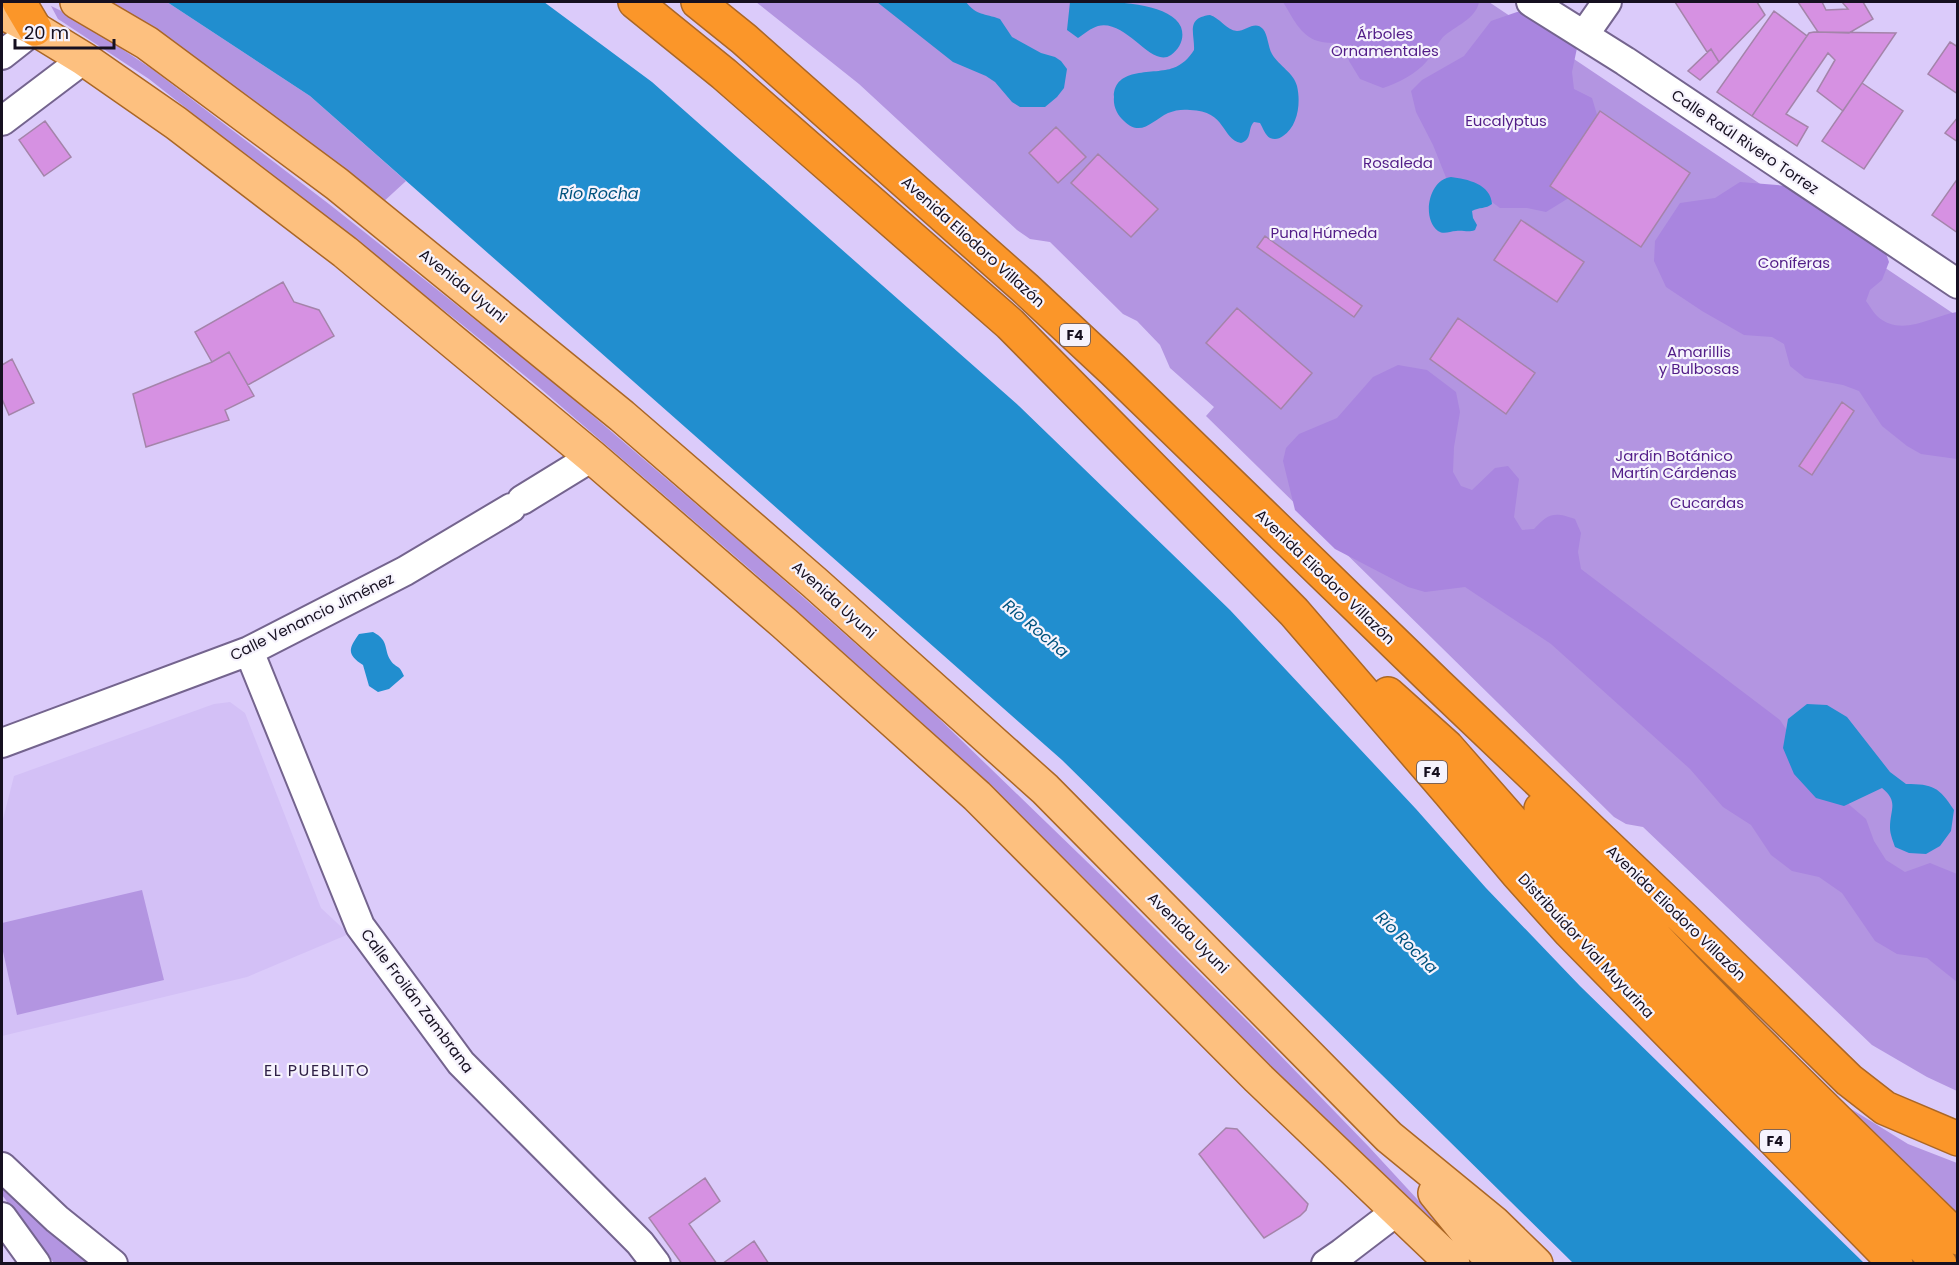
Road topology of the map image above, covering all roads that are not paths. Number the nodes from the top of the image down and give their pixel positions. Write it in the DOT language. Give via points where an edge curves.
graph roads {
  1 [pos="77,2"];
  2 [pos="635,2"];
  3 [pos="698,2"];
  4 [pos="1531,2"];
  5 [pos="1607,2"];
  6 [pos="2,12"];
  7 [pos="27,15"];
  8 [pos="1584,35"];
  9 [pos="2,55"];
  10 [pos="84,58"];
  11 [pos="2,121"];
  12 [pos="1958,284"];
  13 [pos="592,457"];
  14 [pos="1294,612"];
  15 [pos="249,651"];
  16 [pos="1437,686"];
  17 [pos="2,743"];
  18 [pos="1389,1137"];
  19 [pos="1958,1139"];
  20 [pos="2,1167"];
  21 [pos="1397,1211"];
  22 [pos="2,1217"];
  23 [pos="1958,1238"];
  24 [pos="1887,1254"];
  25 [pos="36,1263"];
  26 [pos="113,1263"];
  27 [pos="656,1263"];
  28 [pos="1326,1263"];
  29 [pos="1432,1263"];
  30 [pos="1453,1263"];
  31 [pos="1497,1263"];
  32 [pos="1536,1263"];
  33 [pos="1940,1263"];
  1 -- 18 [label="main road, Avenida Uyuni" via="147,43 338,184 631,424 815,583 1045,789"];
  2 -- 14 [label="highway, F4" via="1010,324"];
  3 -- 16 [label="highway, Avenida Eliodoro Villazón / F4" via="1024,288"];
  4 -- 8 [label="street, Calle Raúl Rivero Torrez"];
  5 -- 8 [label="street"];
  6 -- 7 [label="main road"];
  7 -- 9 [label="street"];
  7 -- 10 [label="main road"];
  8 -- 12 [label="street, Calle Raúl Rivero Torrez"];
  10 -- 11 [label="street"];
  10 -- 13 [label="main road" via="345,252"];
  13 -- 15 [label="street, Calle Venancio Jiménez" via="405,571"];
  13 -- 21 [label="main road" via="977,796 1258,1078"];
  14 -- 24 [label="highway, Distribuidor Vial Muyurina / F4" via="1570,932"];
  14 -- 33 [label="highway" via="1447,747 1596,917"];
  15 -- 17 [label="street, Calle Venancio Jiménez"];
  15 -- 27 [label="street, Calle Froilán Zambrana" via="360,926 462,1063"];
  16 -- 19 [label="highway, Avenida Eliodoro Villazón / F4" via="1849,1080 1885,1108"];
  16 -- 23 [label="highway" via="1653,936"];
  18 -- 31 [label="main road" via="1475,1242"];
  18 -- 32 [label="main road, Avenida Uyuni" via="1494,1223"];
  20 -- 26 [label="street" via="57,1219"];
  21 -- 28 [label="street"];
  21 -- 29 [label="main road"];
  21 -- 30 [label="main road"];
  22 -- 25 [label="street"];
}
